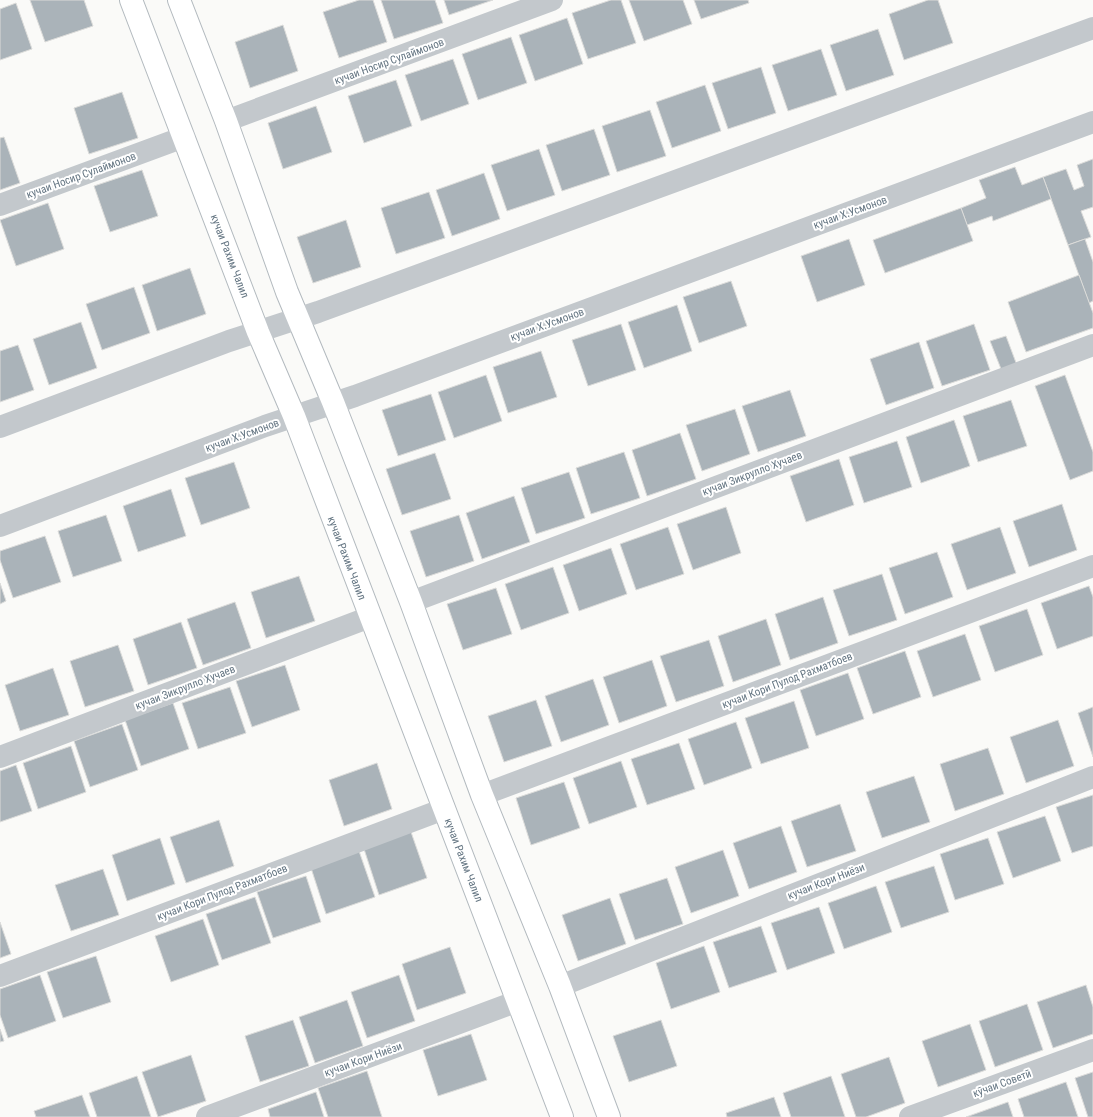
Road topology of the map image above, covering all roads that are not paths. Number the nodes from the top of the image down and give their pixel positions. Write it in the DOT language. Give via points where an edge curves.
graph roads {
  1 [pos="131,0"];
  2 [pos="178,0"];
  3 [pos="552,0"];
  4 [pos="1093,28"];
  5 [pos="226,122"];
  6 [pos="1093,122"];
  7 [pos="184,137"];
  8 [pos="0,205"];
  9 [pos="298,319"];
  10 [pos="258,332"];
  11 [pos="1093,345"];
  12 [pos="333,402"];
  13 [pos="294,416"];
  14 [pos="0,427"];
  15 [pos="0,526"];
  16 [pos="1093,566"];
  17 [pos="410,602"];
  18 [pos="370,617"];
  19 [pos="0,757"];
  20 [pos="1093,777"];
  21 [pos="482,795"];
  22 [pos="444,809"];
  23 [pos="0,976"];
  24 [pos="560,986"];
  25 [pos="518,1001"];
  26 [pos="1093,1050"];
  27 [pos="207,1117"];
  28 [pos="562,1117"];
  29 [pos="609,1117"];
  30 [pos="910,1117"];
  1 -- 7 [label="main road, кучаи Рахим Чалил"];
  2 -- 5 [label="main road"];
  3 -- 5 [label="street, кучаи Носир Сулаймонов"];
  4 -- 9 [label="street"];
  5 -- 9 [label="main road"];
  6 -- 12 [label="street, кучаи Х.Усмонов"];
  7 -- 8 [label="street, кучаи Носир Сулаймонов"];
  7 -- 10 [label="main road, кучаи Рахим Чалил"];
  9 -- 10 [label="street"];
  9 -- 12 [label="main road"];
  10 -- 13 [label="main road, кучаи Рахим Чалил"];
  10 -- 14 [label="street"];
  11 -- 17 [label="street, кучаи Зикрулло Хучаев"];
  12 -- 13 [label="street, кучаи Х.Усмонов"];
  12 -- 17 [label="main road"];
  13 -- 15 [label="street, кучаи Х.Усмонов"];
  13 -- 18 [label="main road, кучаи Рахим Чалил"];
  16 -- 21 [label="street, кучаи Кори Пулод Рахматбоев"];
  17 -- 21 [label="main road"];
  18 -- 19 [label="street, кучаи Зикрулло Хучаев"];
  18 -- 22 [label="main road, кучаи Рахим Чалил"];
  20 -- 24 [label="street, кучаи Кори Ниёзи"];
  21 -- 24 [label="main road"];
  22 -- 23 [label="street, кучаи Кори Пулод Рахматбоев"];
  22 -- 25 [label="main road, кучаи Рахим Чалил"];
  24 -- 29 [label="main road"];
  25 -- 27 [label="street, кучаи Кори Ниёзи"];
  25 -- 28 [label="main road, кучаи Рахим Чалил"];
  26 -- 30 [label="street, кӯчаи Советӣ"];
}
